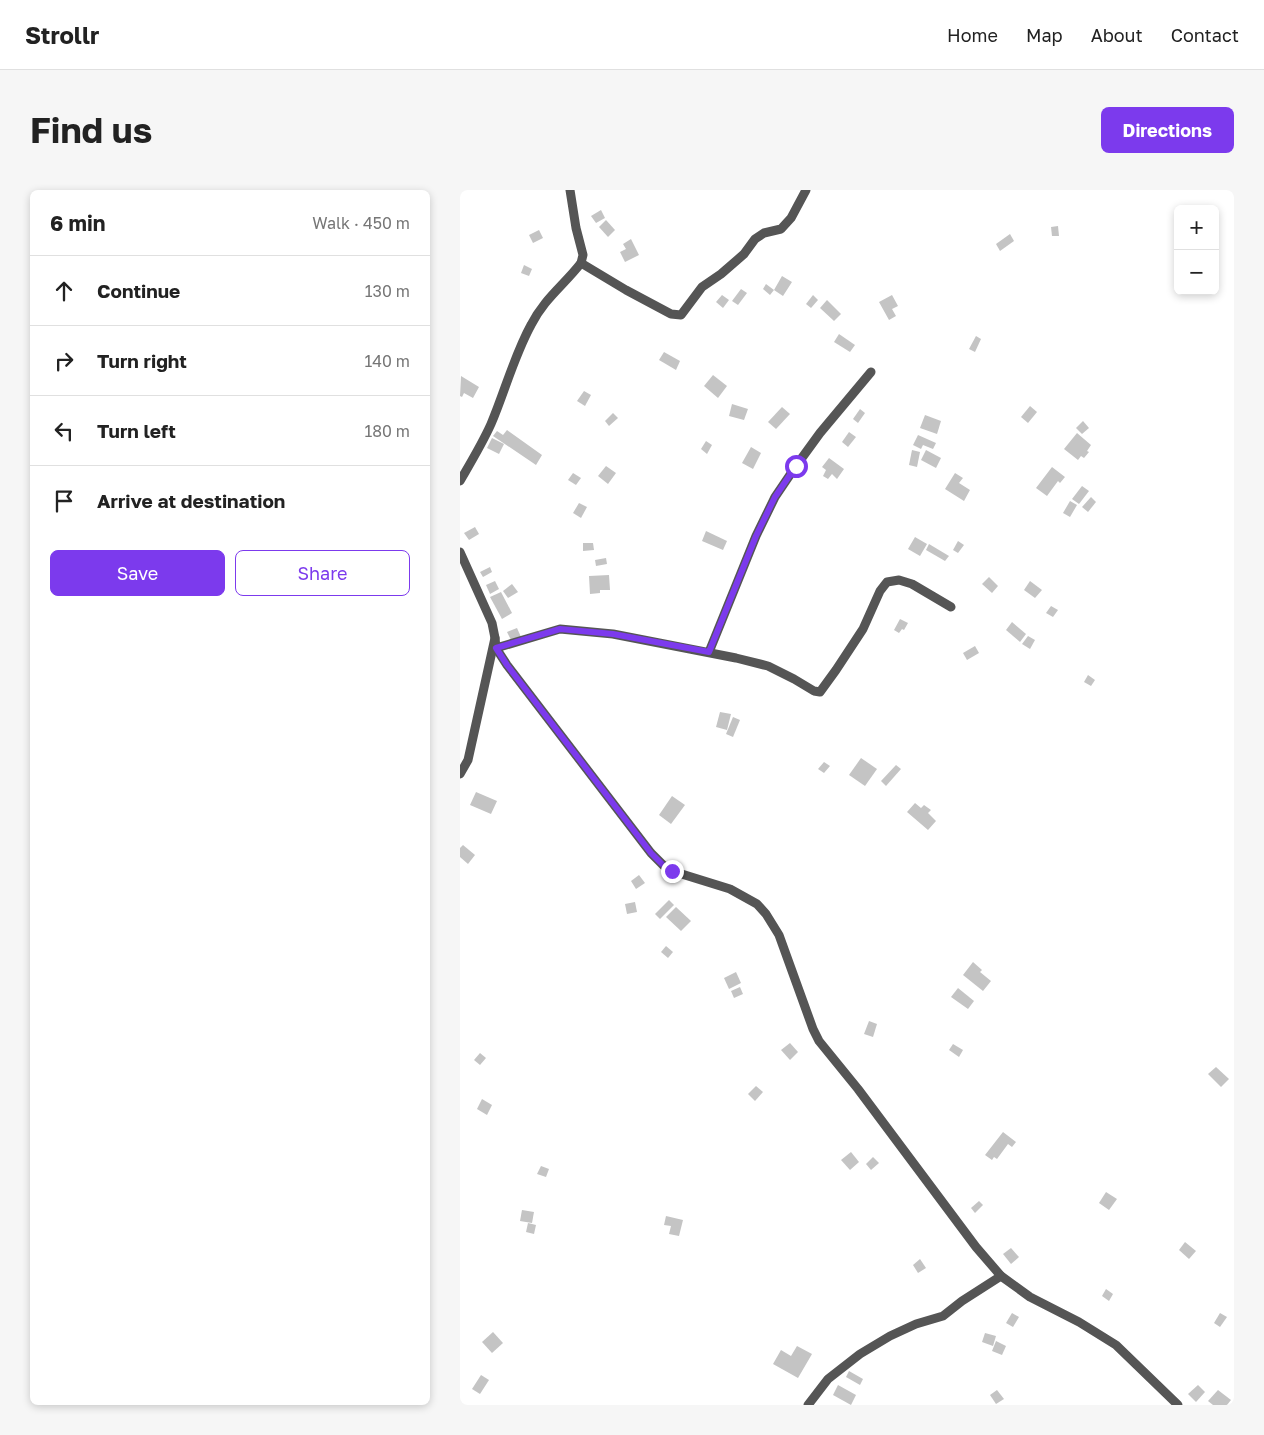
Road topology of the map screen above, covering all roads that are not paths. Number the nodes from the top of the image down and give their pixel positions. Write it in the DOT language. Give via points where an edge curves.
graph roads {
  1 [pos="570,190"];
  2 [pos="806,190"];
  3 [pos="581,263"];
  4 [pos="871,372"];
  5 [pos="460,481"];
  6 [pos="460,552"];
  7 [pos="951,607"];
  8 [pos="495,638"];
  9 [pos="496,648"];
  10 [pos="709,652"];
  11 [pos="460,774"];
  12 [pos="1001,1276"];
  13 [pos="808,1405"];
  14 [pos="1178,1405"];
  1 -- 3 [label="street" via="583,255"];
  2 -- 3 [label="street" via="782,230 764,233 756,239 744,254 702,287 680,316 626,290"];
  3 -- 5 [label="street" via="544,304 531,324 491,423"];
  4 -- 10 [label="street" via="820,433 775,497"];
  6 -- 8 [label="street" via="492,623"];
  7 -- 10 [label="street" via="912,584 899,580 887,582 863,629 820,692 768,666"];
  8 -- 9 [label="street"];
  8 -- 11 [label="street" via="468,760"];
  9 -- 10 [label="street" via="560,629 613,634"];
  9 -- 12 [label="street" via="651,853 665,867 730,889 757,904 766,914 779,935 819,1041"];
  12 -- 13 [label="street" via="943,1316 916,1324 860,1354 828,1379"];
  12 -- 14 [label="street" via="1030,1297 1080,1322 1116,1346"];
}
